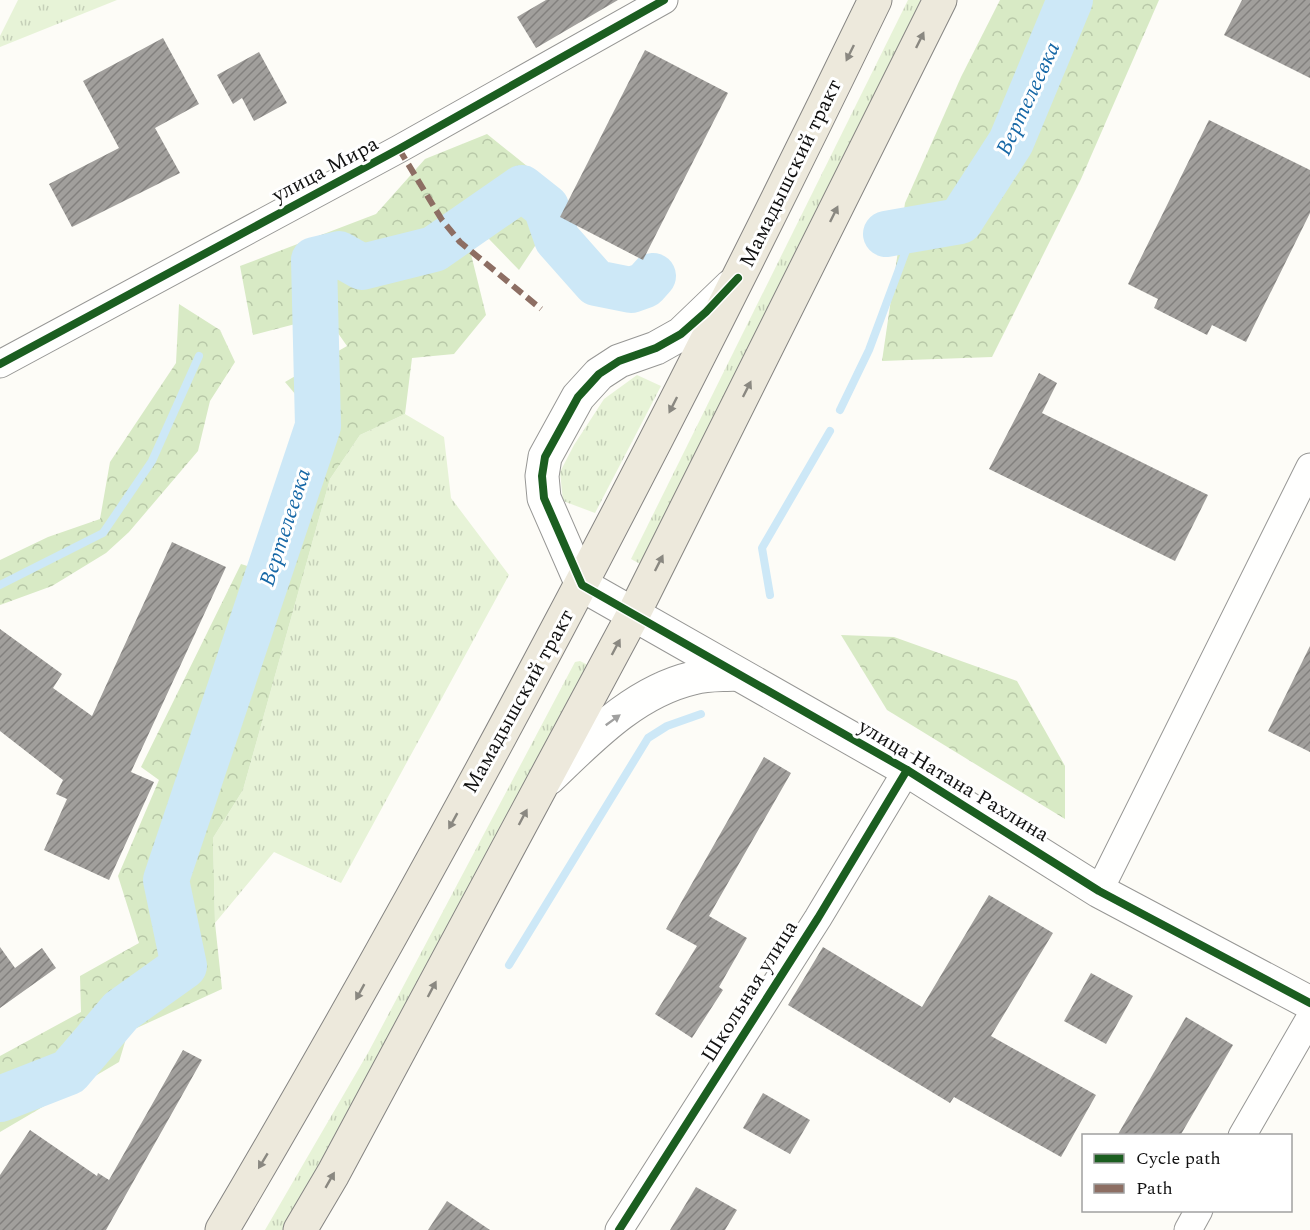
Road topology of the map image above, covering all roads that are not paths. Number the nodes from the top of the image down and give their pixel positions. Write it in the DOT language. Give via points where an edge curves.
graph roads {
  1 [pos="664,0"];
  2 [pos="875,0"];
  3 [pos="940,0"];
  4 [pos="738,278"];
  5 [pos="0,364"];
  6 [pos="1310,467"];
  7 [pos="582,585"];
  8 [pos="633,615"];
  9 [pos="735,674"];
  10 [pos="907,770"];
  11 [pos="539,788"];
  12 [pos="1099,891"];
  13 [pos="1310,1003"];
  14 [pos="1310,1018"];
  15 [pos="1243,1134"];
  16 [pos="1198,1212"];
  17 [pos="222,1230"];
  18 [pos="300,1230"];
  19 [pos="619,1230"];
  20 [pos="1188,1230"];
  1 -- 5 [label="street, улица Мира" via="399,149"];
  2 -- 4 [label="main road, Мамадышский тракт, one-way"];
  8 -- 3 [label="main road, one-way"];
  4 -- 7 [label="main road, Мамадышский тракт, one-way"];
  4 -- 7 [label="street" via="681,334 599,374 578,398 545,457 544,498"];
  6 -- 12 [label="street"];
  7 -- 8 [label="street, улица Натана Рахлина"];
  7 -- 17 [label="main road, Мамадышский тракт, one-way" via="323,1059"];
  8 -- 9 [label="street, улица Натана Рахлина"];
  11 -- 8 [label="main road, one-way"];
  9 -- 10 [label="street, улица Натана Рахлина"];
  11 -- 9 [label="street, one-way" via="601,728 643,698 694,677"];
  10 -- 12 [label="street, улица Натана Рахлина"];
  10 -- 19 [label="street, Школьная улица"];
  18 -- 11 [label="main road, one-way"];
  12 -- 13 [label="street, улица Натана Рахлина"];
  14 -- 15 [label="street"];
  16 -- 20 [label="street"];
}
